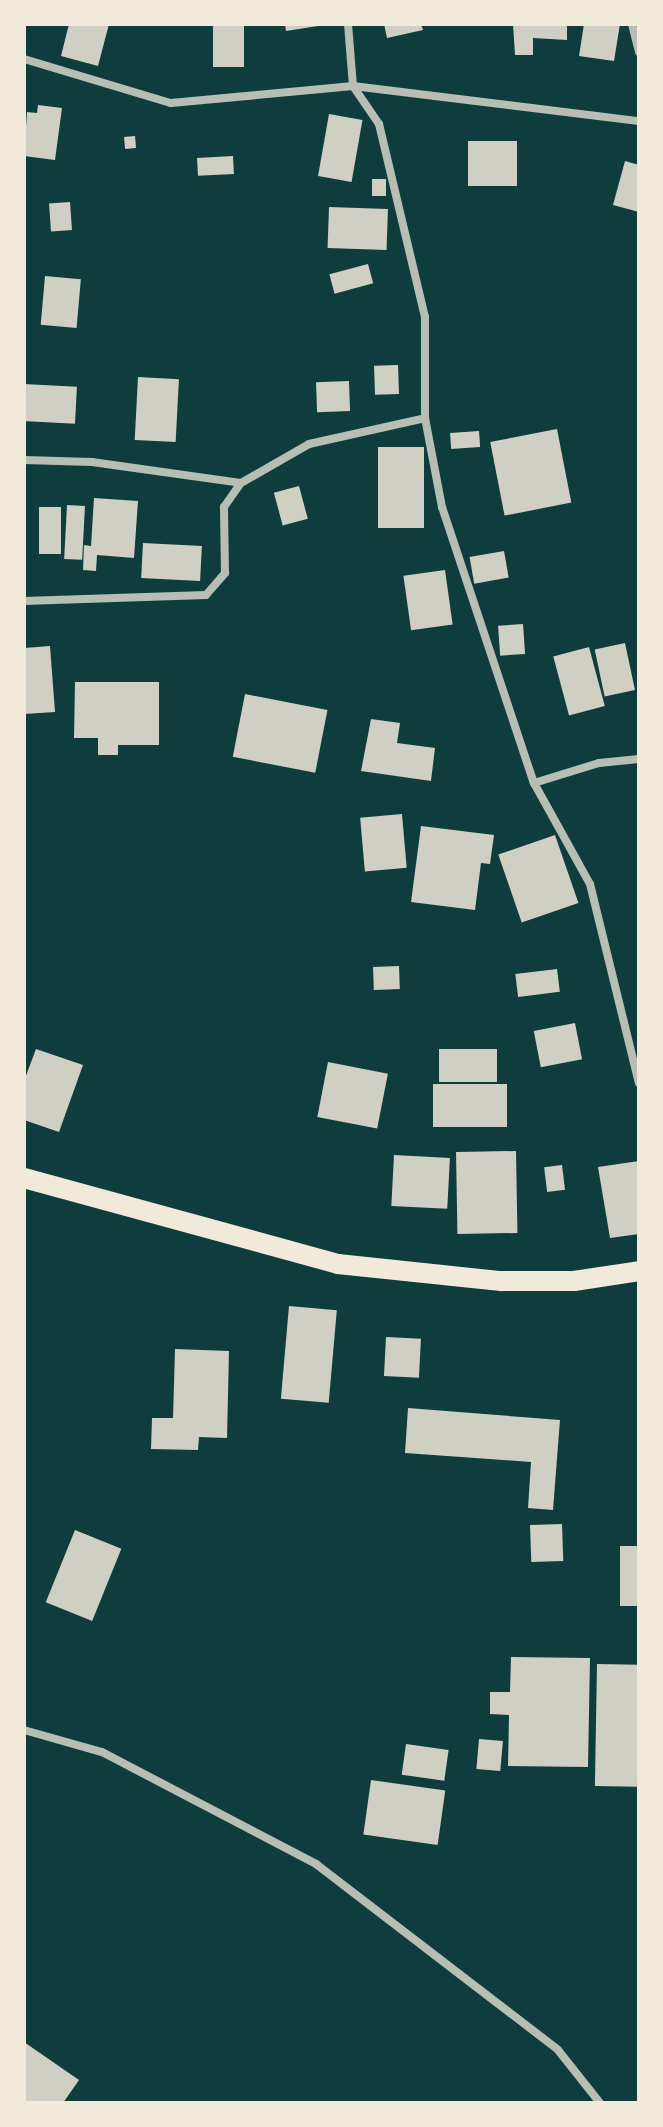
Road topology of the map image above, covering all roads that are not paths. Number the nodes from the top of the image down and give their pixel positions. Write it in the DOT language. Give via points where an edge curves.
graph roads {
  1 [pos="348,24"];
  2 [pos="632,24"];
  3 [pos="639,52"];
  4 [pos="24,59"];
  5 [pos="353,86"];
  6 [pos="639,121"];
  7 [pos="425,418"];
  8 [pos="24,460"];
  9 [pos="241,483"];
  10 [pos="24,601"];
  11 [pos="639,759"];
  12 [pos="534,783"];
  13 [pos="639,1083"];
  14 [pos="24,1178"];
  15 [pos="639,1271"];
  16 [pos="24,1730"];
  17 [pos="600,2103"];
  1 -- 5 [label="street"];
  2 -- 3 [label="street"];
  4 -- 5 [label="street" via="171,103"];
  5 -- 6 [label="street"];
  5 -- 7 [label="street" via="379,124 425,317"];
  7 -- 9 [label="street" via="309,444"];
  7 -- 12 [label="street" via="442,507"];
  8 -- 9 [label="street" via="92,462"];
  9 -- 10 [label="street" via="224,507 225,573 206,595"];
  11 -- 12 [label="street" via="599,763"];
  12 -- 13 [label="street" via="590,884"];
  14 -- 15 [label="main road" via="338,1264 501,1281 574,1281"];
  16 -- 17 [label="street" via="102,1752 316,1864 558,2050"];
}
